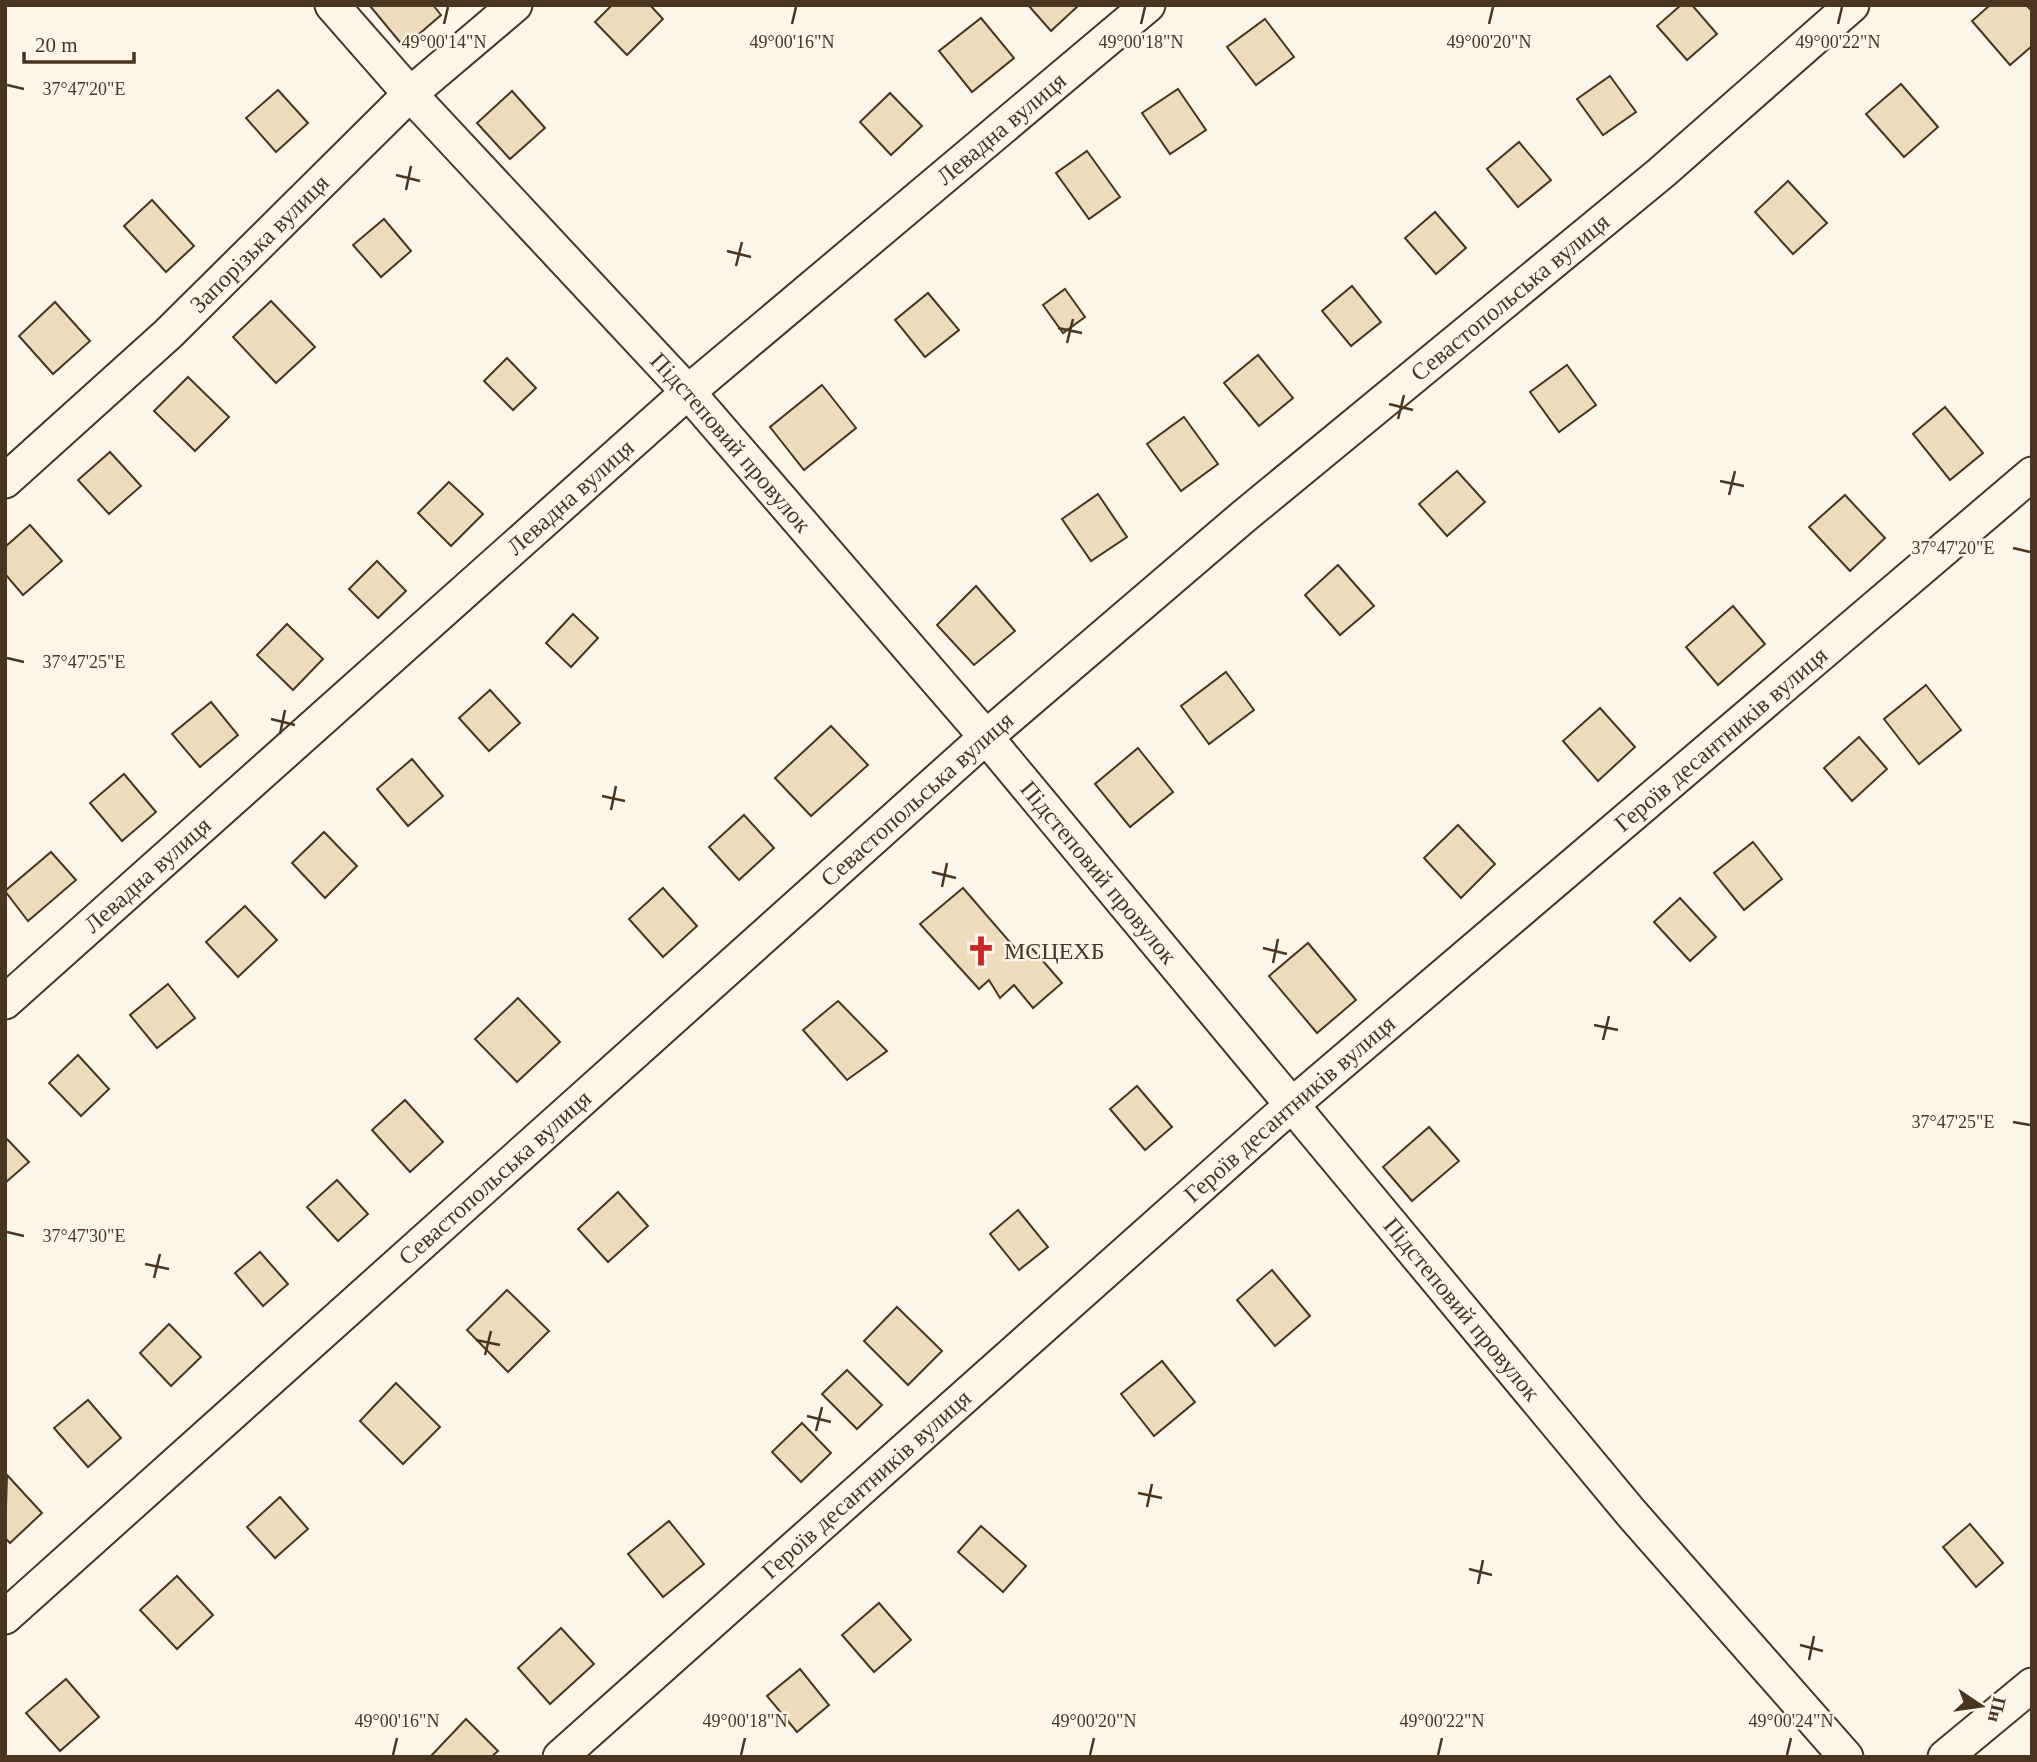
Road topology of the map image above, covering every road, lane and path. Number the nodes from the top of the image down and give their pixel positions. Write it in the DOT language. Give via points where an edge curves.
graph roads {
  1 [pos="332,5"];
  2 [pos="515,5"];
  3 [pos="1148,5"];
  4 [pos="1852,5"];
  5 [pos="410,94"];
  6 [pos="688,392"];
  7 [pos="2032,474"];
  8 [pos="5,481"];
  9 [pos="986,737"];
  10 [pos="5,1002"];
  11 [pos="1293,1104"];
  12 [pos="5,1617"];
  13 [pos="2032,1685"];
  14 [pos="560,1757"];
  15 [pos="1846,1757"];
  16 [pos="1945,1757"];
  1 -- 5 [label="street, Підстеповий провулок"];
  2 -- 5 [label="street, Запорізька вулиця"];
  3 -- 6 [label="street, Левадна вулиця"];
  4 -- 9 [label="street, Севастопольська вулиця" via="1661,173 1243,517"];
  5 -- 6 [label="street, Підстеповий провулок"];
  5 -- 8 [label="street, Запорізька вулиця" via="168,334"];
  6 -- 9 [label="street, Підстеповий провулок"];
  6 -- 10 [label="street, Левадна вулиця"];
  7 -- 11 [label="street, Героїв десантників вулиця"];
  9 -- 11 [label="street, Підстеповий провулок"];
  9 -- 12 [label="street, Севастопольська вулиця"];
  11 -- 14 [label="street, Героїв десантників вулиця"];
  11 -- 15 [label="street, Підстеповий провулок" via="1632,1514"];
  13 -- 16 [label="street"];
}
